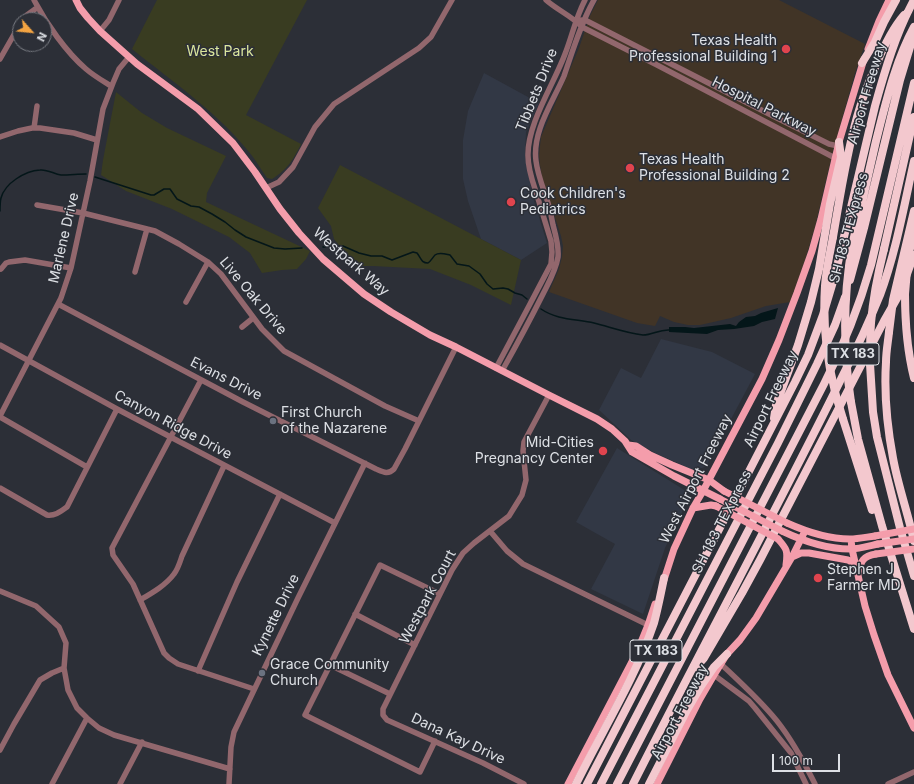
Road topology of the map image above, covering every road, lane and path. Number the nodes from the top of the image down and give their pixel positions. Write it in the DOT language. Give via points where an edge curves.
graph roads {
  1 [pos="34,0"];
  2 [pos="76,0"];
  3 [pos="120,0"];
  4 [pos="452,0"];
  5 [pos="546,0"];
  6 [pos="585,0"];
  7 [pos="594,0"];
  8 [pos="889,0"];
  9 [pos="896,0"];
  10 [pos="914,0"];
  11 [pos="38,7"];
  12 [pos="909,8"];
  13 [pos="31,12"];
  14 [pos="585,20"];
  15 [pos="576,21"];
  16 [pos="582,27"];
  17 [pos="914,27"];
  18 [pos="100,31"];
  19 [pos="914,34"];
  20 [pos="12,38"];
  21 [pos="129,57"];
  22 [pos="0,59"];
  23 [pos="660,59"];
  24 [pos="862,63"];
  25 [pos="657,65"];
  26 [pos="914,82"];
  27 [pos="111,86"];
  28 [pos="551,86"];
  29 [pos="557,89"];
  30 [pos="37,106"];
  31 [pos="914,117"];
  32 [pos="34,128"];
  33 [pos="0,137"];
  34 [pos="98,140"];
  35 [pos="529,144"];
  36 [pos="839,144"];
  37 [pos="536,148"];
  38 [pos="835,158"];
  39 [pos="914,161"];
  40 [pos="539,173"];
  41 [pos="531,175"];
  42 [pos="266,188"];
  43 [pos="37,205"];
  44 [pos="914,211"];
  45 [pos="83,213"];
  46 [pos="147,228"];
  47 [pos="914,229"];
  48 [pos="555,230"];
  49 [pos="548,232"];
  50 [pos="914,255"];
  51 [pos="208,262"];
  52 [pos="71,268"];
  53 [pos="1,269"];
  54 [pos="135,272"];
  55 [pos="548,277"];
  56 [pos="186,302"];
  57 [pos="58,304"];
  58 [pos="253,318"];
  59 [pos="242,327"];
  60 [pos="779,340"];
  61 [pos="0,345"];
  62 [pos="456,347"];
  63 [pos="29,362"];
  64 [pos="499,369"];
  65 [pos="914,378"];
  66 [pos="201,380"];
  67 [pos="549,395"];
  68 [pos="116,409"];
  69 [pos="0,417"];
  70 [pos="419,422"];
  71 [pos="773,424"];
  72 [pos="170,437"];
  73 [pos="628,445"];
  74 [pos="365,463"];
  75 [pos="224,466"];
  76 [pos="87,467"];
  77 [pos="709,480"];
  78 [pos="0,488"];
  79 [pos="703,491"];
  80 [pos="280,494"];
  81 [pos="693,508"];
  82 [pos="335,523"];
  83 [pos="914,529"];
  84 [pos="490,531"];
  85 [pos="805,531"];
  86 [pos="801,539"];
  87 [pos="851,539"];
  88 [pos="914,540"];
  89 [pos="852,549"];
  90 [pos="914,549"];
  91 [pos="792,557"];
  92 [pos="855,564"];
  93 [pos="786,567"];
  94 [pos="858,576"];
  95 [pos="914,576"];
  96 [pos="664,578"];
  97 [pos="0,591"];
  98 [pos="903,593"];
  99 [pos="440,594"];
  100 [pos="140,600"];
  101 [pos="355,614"];
  102 [pos="648,625"];
  103 [pos="914,629"];
  104 [pos="415,645"];
  105 [pos="727,654"];
  106 [pos="721,664"];
  107 [pos="330,665"];
  108 [pos="64,668"];
  109 [pos="198,670"];
  110 [pos="714,674"];
  111 [pos="688,676"];
  112 [pos="254,689"];
  113 [pos="390,694"];
  114 [pos="759,701"];
  115 [pos="753,706"];
  116 [pos="383,715"];
  117 [pos="87,718"];
  118 [pos="914,728"];
  119 [pos="435,741"];
  120 [pos="142,742"];
  121 [pos="0,750"];
  122 [pos="230,768"];
  123 [pos="808,770"];
  124 [pos="801,772"];
  125 [pos="914,772"];
  126 [pos="52,784"];
  127 [pos="120,784"];
  128 [pos="229,784"];
  129 [pos="524,784"];
  130 [pos="568,784"];
  131 [pos="576,784"];
  132 [pos="587,784"];
  133 [pos="601,784"];
  134 [pos="617,784"];
  135 [pos="633,784"];
  136 [pos="649,784"];
  137 [pos="657,784"];
  138 [pos="806,784"];
  139 [pos="815,784"];
  140 [pos="888,784"];
  1 -- 11 [label="street"];
  2 -- 18 [label="main road, Westpark Way"];
  3 -- 18 [label="street"];
  4 -- 42 [label="street" via="431,37 419,48 334,104 316,127 293,167 279,182"];
  5 -- 15 [label="street, Hospital Parkway"];
  6 -- 15 [label="street, Tibbets Drive"];
  7 -- 14 [label="street, Tibbets Drive"];
  8 -- 24 [label="main road, Airport Freeway"];
  9 -- 24 [label="highway"];
  10 -- 12 [label="highway, Airport Freeway"];
  11 -- 13 [label="street"];
  11 -- 27 [label="street" via="74,58 94,76"];
  12 -- 71 [label="highway, Airport Freeway / TX 183" via="882,81 823,315 808,355"];
  12 -- 98 [label="highway, bridge" via="897,22 881,53 857,118 825,285 828,355 834,386 896,585"];
  14 -- 15 [label="street"];
  14 -- 16 [label="street, Tibbets Drive"];
  14 -- 23 [label="street, Hospital Parkway"];
  15 -- 16 [label="street, Hospital Parkway"];
  15 -- 28 [label="street, Tibbets Drive"];
  16 -- 25 [label="street, Hospital Parkway"];
  16 -- 29 [label="street, Tibbets Drive"];
  17 -- 98 [label="highway, bridge" via="906,42 885,107 852,246 846,283 844,321 845,356 851,402 882,526"];
  18 -- 21 [label="main road, Westpark Way"];
  19 -- 133 [label="highway, SH 183 TEXpress" via="853,269 835,325 778,443"];
  20 -- 22 [label="street"];
  21 -- 27 [label="street, Marlene Drive" via="119,69"];
  21 -- 42 [label="main road, Westpark Way" via="208,118 233,143"];
  23 -- 25 [label="street"];
  23 -- 36 [label="street, Hospital Parkway" via="829,144"];
  24 -- 36 [label="main road, Airport Freeway"];
  25 -- 38 [label="street, Hospital Parkway"];
  26 -- 134 [label="highway, SH 183 TEXpress" via="865,287 837,358"];
  27 -- 34 [label="street, Marlene Drive" via="103,109"];
  28 -- 29 [label="street"];
  28 -- 35 [label="street, Tibbets Drive" via="534,125"];
  29 -- 37 [label="street, Tibbets Drive" via="543,122"];
  30 -- 32 [label="street"];
  31 -- 95 [label="highway, bridge" via="873,301 870,364 877,437"];
  32 -- 33 [label="street"];
  32 -- 34 [label="street" via="74,133"];
  34 -- 45 [label="street, Marlene Drive"];
  35 -- 37 [label="street"];
  35 -- 41 [label="street, Tibbets Drive"];
  36 -- 38 [label="main road, Airport Freeway"];
  36 -- 71 [label="highway" via="841,157 819,269 798,345 776,406"];
  37 -- 40 [label="street, Tibbets Drive"];
  38 -- 60 [label="main road, Airport Freeway" via="812,251"];
  39 -- 111 [label="highway, Airport Freeway / TX 183" via="887,272 869,321 830,402"];
  40 -- 41 [label="street"];
  40 -- 48 [label="street, Tibbets Drive"];
  41 -- 49 [label="street, Tibbets Drive"];
  42 -- 62 [label="main road, Westpark Way" via="305,240 370,298 412,325"];
  43 -- 45 [label="street, Live Oak Drive"];
  44 -- 88 [label="highway, bridge" via="893,300 886,362 889,435 900,490"];
  45 -- 46 [label="street, Live Oak Drive"];
  45 -- 52 [label="street, Marlene Drive"];
  46 -- 51 [label="street, Live Oak Drive"];
  46 -- 54 [label="street"];
  47 -- 65 [label="highway, bridge" via="905,294 907,335"];
  48 -- 49 [label="street"];
  48 -- 55 [label="street, Tibbets Drive" via="558,258 556,269"];
  49 -- 55 [label="street, Tibbets Drive" via="552,252"];
  50 -- 111 [label="highway" via="900,293 760,560 704,658"];
  51 -- 56 [label="street"];
  51 -- 58 [label="street, Live Oak Drive" via="221,274"];
  52 -- 53 [label="street" via="25,260 6,263"];
  52 -- 57 [label="street, Marlene Drive"];
  55 -- 64 [label="street, Tibbets Drive"];
  57 -- 63 [label="street, Marlene Drive"];
  57 -- 66 [label="street, Evans Drive"];
  58 -- 59 [label="street"];
  58 -- 70 [label="street, Live Oak Drive" via="284,351"];
  60 -- 77 [label="main road, West Airport Freeway" via="762,379"];
  61 -- 63 [label="street, Canyon Ridge Drive"];
  62 -- 64 [label="main road, Westpark Way"];
  62 -- 70 [label="street"];
  63 -- 68 [label="street, Canyon Ridge Drive"];
  63 -- 69 [label="street, Marlene Drive"];
  64 -- 67 [label="main road, Westpark Way"];
  66 -- 72 [label="street"];
  66 -- 74 [label="street, Evans Drive"];
  67 -- 73 [label="main road, Westpark Way" via="598,419"];
  67 -- 84 [label="street, Westpark Court" via="524,442 522,451 526,480 522,495 509,516"];
  68 -- 72 [label="street, Canyon Ridge Drive"];
  68 -- 76 [label="street"];
  69 -- 76 [label="street"];
  70 -- 74 [label="street, Evans Drive" via="394,469 385,472"];
  71 -- 132 [label="highway, Airport Freeway / TX 183"];
  72 -- 75 [label="street, Canyon Ridge Drive"];
  72 -- 100 [label="street" via="112,548 113,555"];
  73 -- 77 [label="main road, Westpark Way" via="636,446 650,455"];
  73 -- 79 [label="main road, Westpark Way" via="632,452"];
  74 -- 82 [label="street, Kynette Drive"];
  75 -- 80 [label="street, Canyon Ridge Drive"];
  75 -- 100 [label="street" via="178,568 166,583"];
  76 -- 78 [label="street" via="67,507 52,516"];
  77 -- 79 [label="main road, West Airport Freeway"];
  77 -- 85 [label="main road, Westpark Way, bridge" via="724,491"];
  79 -- 81 [label="main road, West Airport Freeway"];
  79 -- 86 [label="main road, Westpark Way, bridge"];
  80 -- 82 [label="street, Canyon Ridge Drive"];
  80 -- 109 [label="street"];
  81 -- 93 [label="main road, bridge" via="716,506 778,538 786,548"];
  81 -- 96 [label="main road, West Airport Freeway"];
  82 -- 112 [label="street, Kynette Drive"];
  83 -- 87 [label="main road, Westpark Way, bridge"];
  84 -- 99 [label="street, Westpark Court" via="464,553"];
  84 -- 102 [label="street" via="507,551 523,564"];
  85 -- 86 [label="main road, Airport Freeway"];
  85 -- 87 [label="main road, Westpark Way" via="821,536"];
  86 -- 89 [label="main road, Westpark Way" via="831,548"];
  86 -- 91 [label="main road, Airport Freeway"];
  87 -- 89 [label="main road"];
  88 -- 89 [label="main road, Westpark Way, bridge"];
  89 -- 92 [label="main road"];
  90 -- 94 [label="main road, bridge" via="865,557 860,564"];
  91 -- 92 [label="main road" via="809,553 848,560"];
  91 -- 93 [label="main road, Airport Freeway"];
  92 -- 94 [label="main road"];
  93 -- 105 [label="main road, Airport Freeway" via="756,618"];
  94 -- 118 [label="main road" via="865,606 888,675"];
  96 -- 102 [label="main road, West Airport Freeway"];
  96 -- 131 [label="highway" via="654,624 642,654"];
  97 -- 108 [label="street" via="36,606 59,627 66,644"];
  98 -- 103 [label="highway"];
  99 -- 101 [label="street" via="380,565"];
  99 -- 104 [label="street, Westpark Court"];
  100 -- 109 [label="street" via="164,653 178,664"];
  101 -- 104 [label="street"];
  101 -- 107 [label="street"];
  102 -- 130 [label="main road, West Airport Freeway"];
  104 -- 113 [label="street, Westpark Court"];
  105 -- 106 [label="main road, Airport Freeway"];
  105 -- 136 [label="highway" via="701,686"];
  106 -- 110 [label="main road, Airport Freeway"];
  106 -- 114 [label="street"];
  107 -- 113 [label="street"];
  107 -- 119 [label="street" via="305,715 420,772"];
  108 -- 117 [label="street" via="68,690 77,708"];
  108 -- 121 [label="street" via="40,680"];
  109 -- 112 [label="street"];
  110 -- 115 [label="street"];
  110 -- 137 [label="main road, Airport Freeway"];
  111 -- 135 [label="highway, Airport Freeway / TX 183"];
  112 -- 122 [label="street, Kynette Drive" via="234,732"];
  113 -- 116 [label="street, Westpark Court"];
  114 -- 115 [label="street"];
  114 -- 123 [label="street" via="788,737"];
  115 -- 124 [label="street" via="791,753"];
  116 -- 119 [label="street, Dana Kay Drive" via="387,720"];
  117 -- 120 [label="street" via="99,728 114,735"];
  117 -- 126 [label="street"];
  119 -- 129 [label="street, Dana Kay Drive"];
  120 -- 122 [label="street"];
  120 -- 127 [label="street"];
  122 -- 128 [label="street, Kynette Drive"];
  123 -- 124 [label="street"];
  123 -- 139 [label="street"];
  124 -- 138 [label="street"];
  125 -- 140 [label="street"];
}
